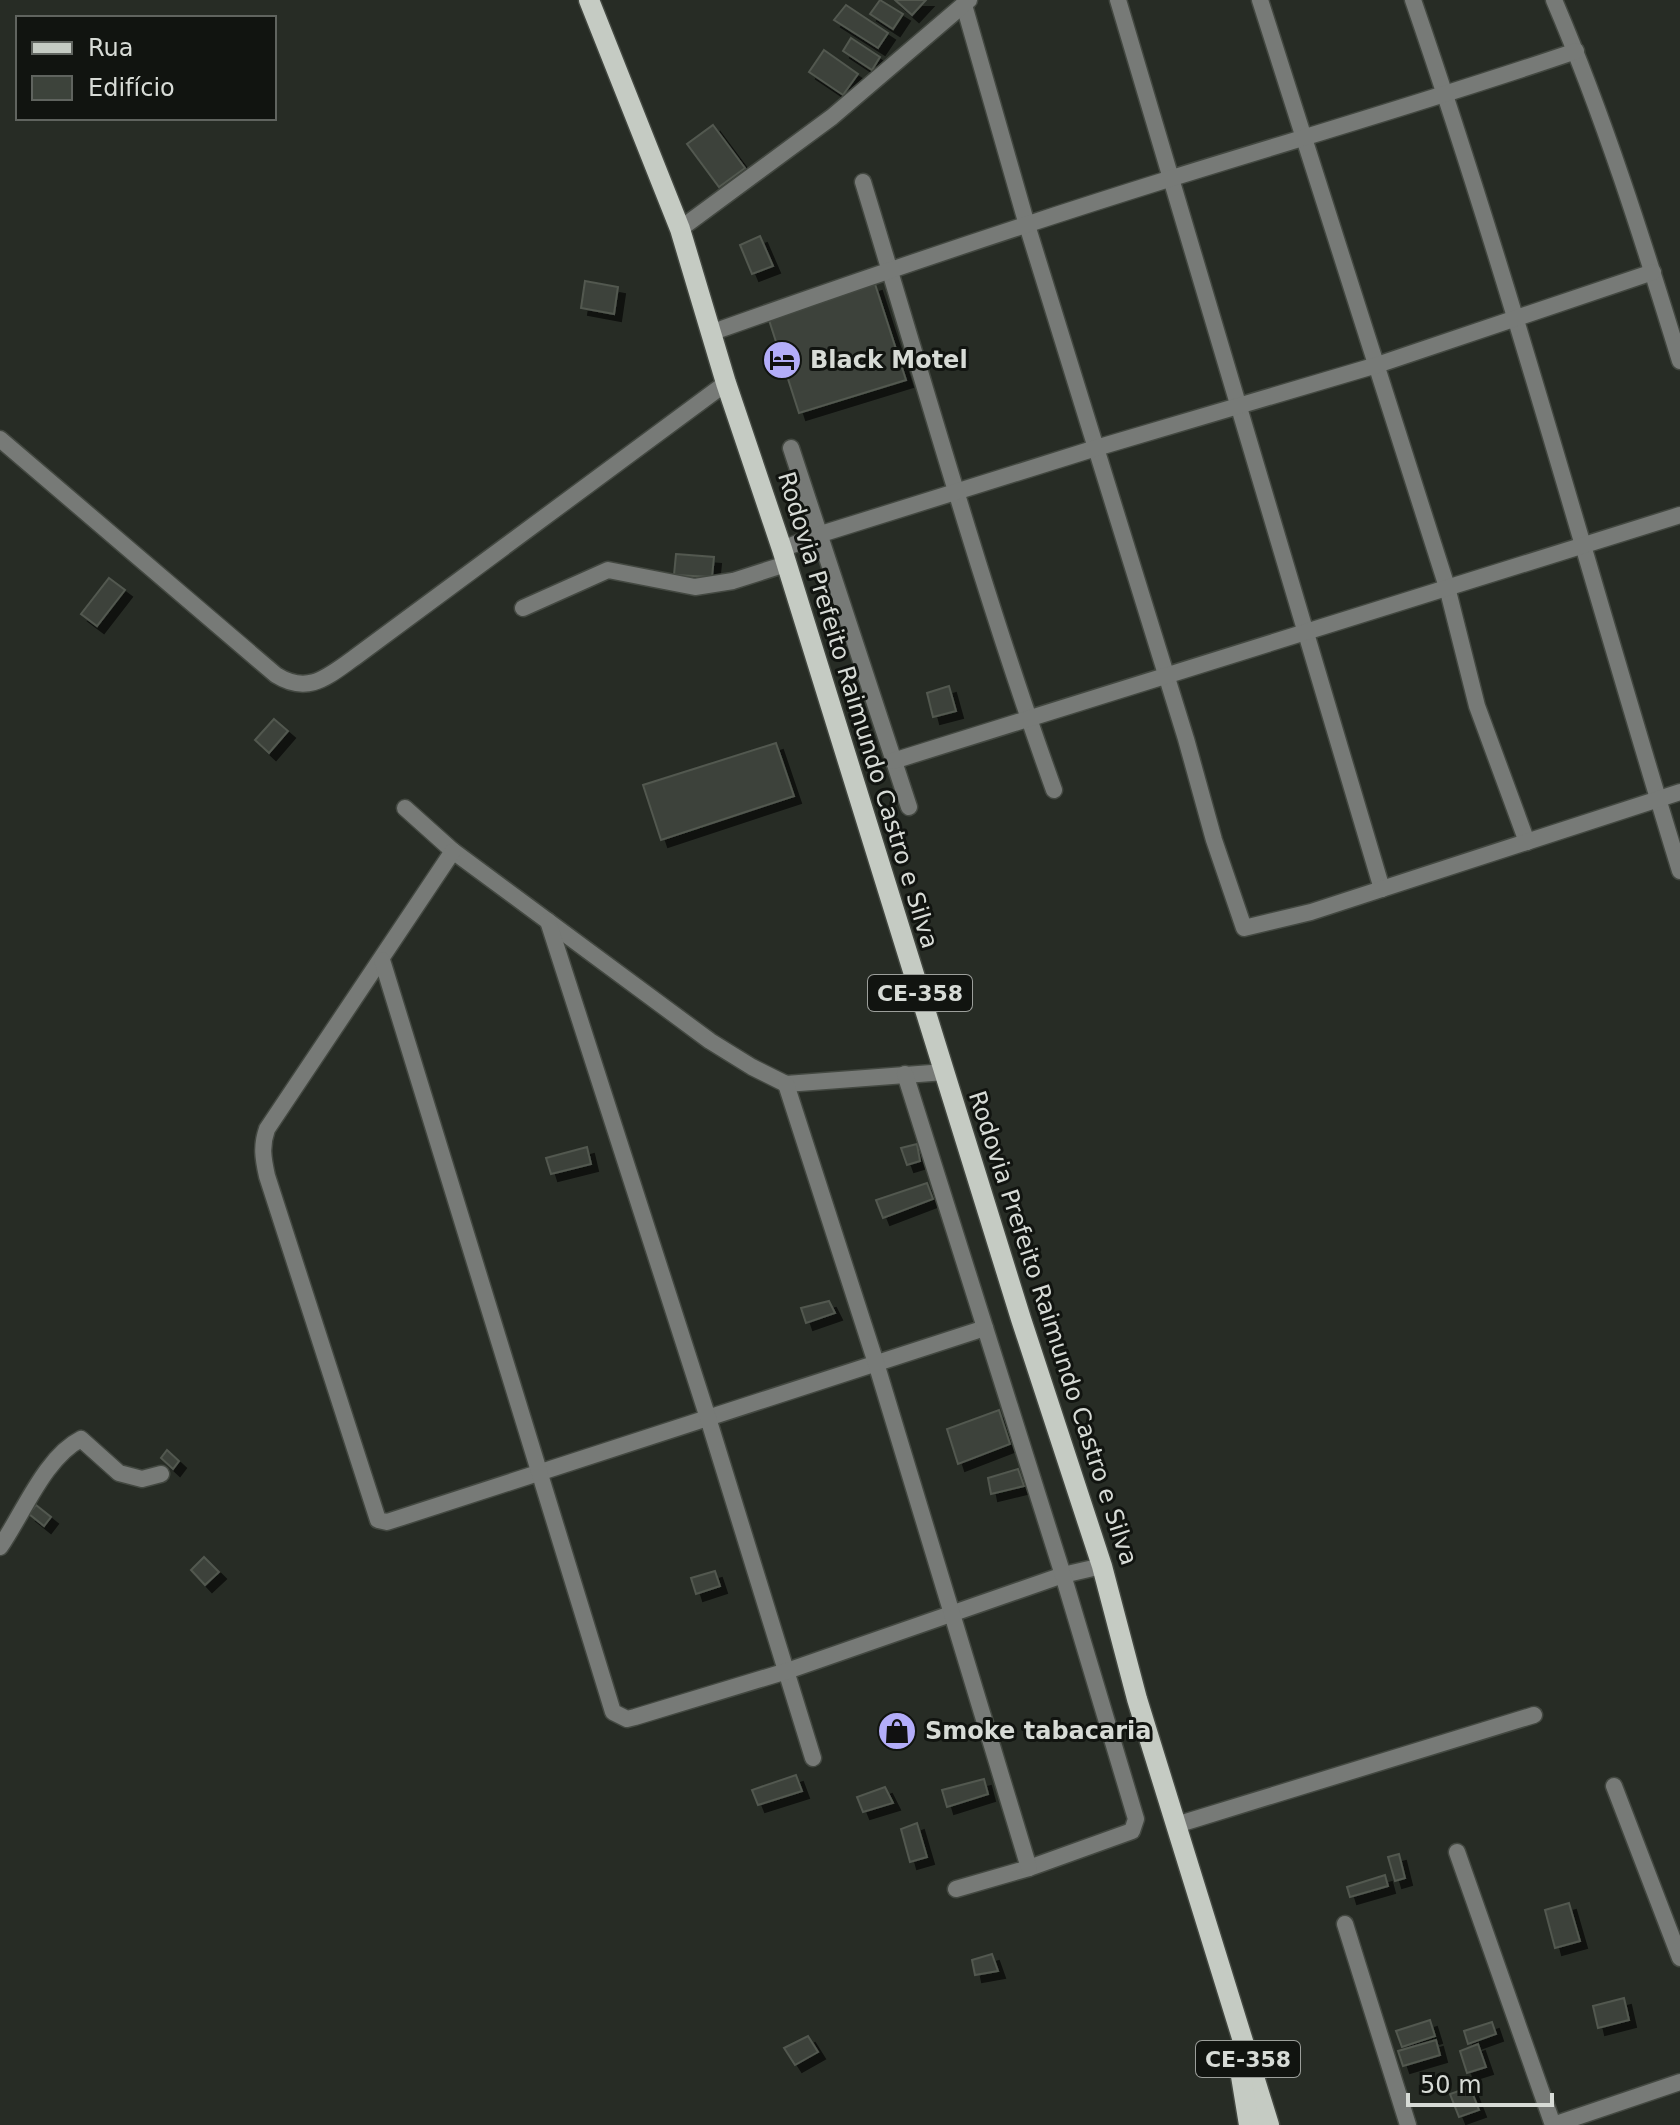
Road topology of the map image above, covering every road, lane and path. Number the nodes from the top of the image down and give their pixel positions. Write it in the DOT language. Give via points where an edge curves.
graph roads {
  1 [pos="589,0"];
  2 [pos="1118,0"];
  3 [pos="1260,0"];
  4 [pos="1413,0"];
  5 [pos="1554,0"];
  6 [pos="966,2"];
  7 [pos="1576,51"];
  8 [pos="1446,95"];
  9 [pos="1303,139"];
  10 [pos="1170,179"];
  11 [pos="863,182"];
  12 [pos="1027,225"];
  13 [pos="680,229"];
  14 [pos="890,269"];
  15 [pos="1653,272"];
  16 [pos="1516,320"];
  17 [pos="713,332"];
  18 [pos="1680,361"];
  19 [pos="1377,365"];
  20 [pos="726,383"];
  21 [pos="1240,407"];
  22 [pos="0,439"];
  23 [pos="791,448"];
  24 [pos="1096,448"];
  25 [pos="957,492"];
  26 [pos="1680,515"];
  27 [pos="821,534"];
  28 [pos="1583,546"];
  29 [pos="784,557"];
  30 [pos="1447,587"];
  31 [pos="523,608"];
  32 [pos="1305,632"];
  33 [pos="1165,675"];
  34 [pos="1028,718"];
  35 [pos="893,761"];
  36 [pos="1054,790"];
  37 [pos="1680,792"];
  38 [pos="1658,799"];
  39 [pos="909,807"];
  40 [pos="405,808"];
  41 [pos="1527,842"];
  42 [pos="453,851"];
  43 [pos="1680,871"];
  44 [pos="1382,889"];
  45 [pos="548,921"];
  46 [pos="382,960"];
  47 [pos="945,1072"];
  48 [pos="905,1074"];
  49 [pos="786,1084"];
  50 [pos="985,1328"];
  51 [pos="876,1363"];
  52 [pos="708,1418"];
  53 [pos="539,1473"];
  54 [pos="161,1474"];
  55 [pos="0,1547"];
  56 [pos="1102,1566"];
  57 [pos="1063,1575"];
  58 [pos="951,1614"];
  59 [pos="787,1671"];
  60 [pos="1534,1715"];
  61 [pos="813,1758"];
  62 [pos="1614,1786"];
  63 [pos="1176,1825"];
  64 [pos="1457,1852"];
  65 [pos="1029,1868"];
  66 [pos="956,1889"];
  67 [pos="1345,1924"];
  68 [pos="1680,1958"];
  69 [pos="1228,1993"];
  70 [pos="1680,2082"];
  71 [pos="1249,2125"];
  72 [pos="1269,2125"];
  73 [pos="1408,2125"];
  74 [pos="1553,2125"];
  1 -- 13 [label="main road, Rodovia Prefeito Raimundo Castro e Silva / CE-358"];
  2 -- 10 [label="street"];
  3 -- 9 [label="street"];
  4 -- 8 [label="street"];
  5 -- 7 [label="street"];
  6 -- 12 [label="street"];
  6 -- 13 [label="street" via="832,117"];
  7 -- 8 [label="street"];
  7 -- 15 [label="street"];
  8 -- 9 [label="street"];
  8 -- 16 [label="street"];
  9 -- 10 [label="street"];
  9 -- 19 [label="street"];
  10 -- 12 [label="street"];
  10 -- 21 [label="street"];
  11 -- 14 [label="street"];
  12 -- 14 [label="street"];
  12 -- 24 [label="street"];
  13 -- 17 [label="main road, Rodovia Prefeito Raimundo Castro e Silva / CE-358"];
  14 -- 17 [label="street"];
  14 -- 25 [label="street"];
  15 -- 16 [label="street"];
  15 -- 18 [label="street"];
  16 -- 19 [label="street"];
  16 -- 28 [label="street"];
  17 -- 20 [label="main road, Rodovia Prefeito Raimundo Castro e Silva / CE-358"];
  19 -- 21 [label="street"];
  19 -- 30 [label="street"];
  20 -- 22 [label="street" via="354,658 308,685 276,675"];
  20 -- 29 [label="main road, Rodovia Prefeito Raimundo Castro e Silva / CE-358"];
  21 -- 24 [label="street"];
  21 -- 32 [label="street"];
  23 -- 27 [label="street"];
  24 -- 25 [label="street"];
  24 -- 33 [label="street"];
  25 -- 27 [label="street"];
  25 -- 34 [label="street"];
  26 -- 28 [label="street"];
  27 -- 29 [label="street"];
  27 -- 35 [label="street"];
  28 -- 30 [label="street"];
  28 -- 38 [label="street"];
  29 -- 31 [label="street" via="733,581 695,587 608,570"];
  29 -- 47 [label="main road, Rodovia Prefeito Raimundo Castro e Silva / CE-358"];
  30 -- 32 [label="street"];
  30 -- 41 [label="street" via="1477,706"];
  32 -- 33 [label="street"];
  32 -- 44 [label="street"];
  33 -- 34 [label="street"];
  33 -- 44 [label="street" via="1244,928"];
  34 -- 35 [label="street"];
  34 -- 36 [label="street"];
  35 -- 39 [label="street"];
  37 -- 38 [label="street"];
  38 -- 41 [label="street"];
  38 -- 43 [label="street"];
  40 -- 42 [label="street"];
  41 -- 44 [label="street"];
  42 -- 45 [label="street"];
  42 -- 46 [label="street"];
  45 -- 49 [label="street" via="710,1041"];
  45 -- 52 [label="street"];
  46 -- 53 [label="street"];
  46 -- 53 [label="street" via="267,1129 262,1157 267,1176 378,1520 387,1522"];
  47 -- 48 [label="street"];
  47 -- 56 [label="main road, Rodovia Prefeito Raimundo Castro e Silva / CE-358"];
  48 -- 49 [label="street"];
  48 -- 50 [label="street"];
  49 -- 51 [label="street"];
  50 -- 51 [label="street"];
  50 -- 57 [label="street"];
  51 -- 52 [label="street"];
  51 -- 58 [label="street"];
  52 -- 53 [label="street"];
  52 -- 59 [label="street"];
  53 -- 59 [label="street" via="613,1712 627,1719"];
  54 -- 55 [label="street" via="142,1479 119,1473 81,1439 54,1460"];
  56 -- 57 [label="street"];
  56 -- 63 [label="main road, Rodovia Prefeito Raimundo Castro e Silva / CE-358"];
  57 -- 58 [label="street"];
  57 -- 65 [label="street" via="1136,1819 1132,1831"];
  58 -- 59 [label="street"];
  58 -- 65 [label="street"];
  59 -- 61 [label="street"];
  60 -- 63 [label="street"];
  62 -- 68 [label="street"];
  63 -- 69 [label="main road, Rodovia Prefeito Raimundo Castro e Silva / CE-358"];
  64 -- 74 [label="street"];
  65 -- 66 [label="street"];
  67 -- 73 [label="street"];
  69 -- 71 [label="main road, CE-358"];
  69 -- 72 [label="main road, CE-358"];
  70 -- 74 [label="street"];
}
